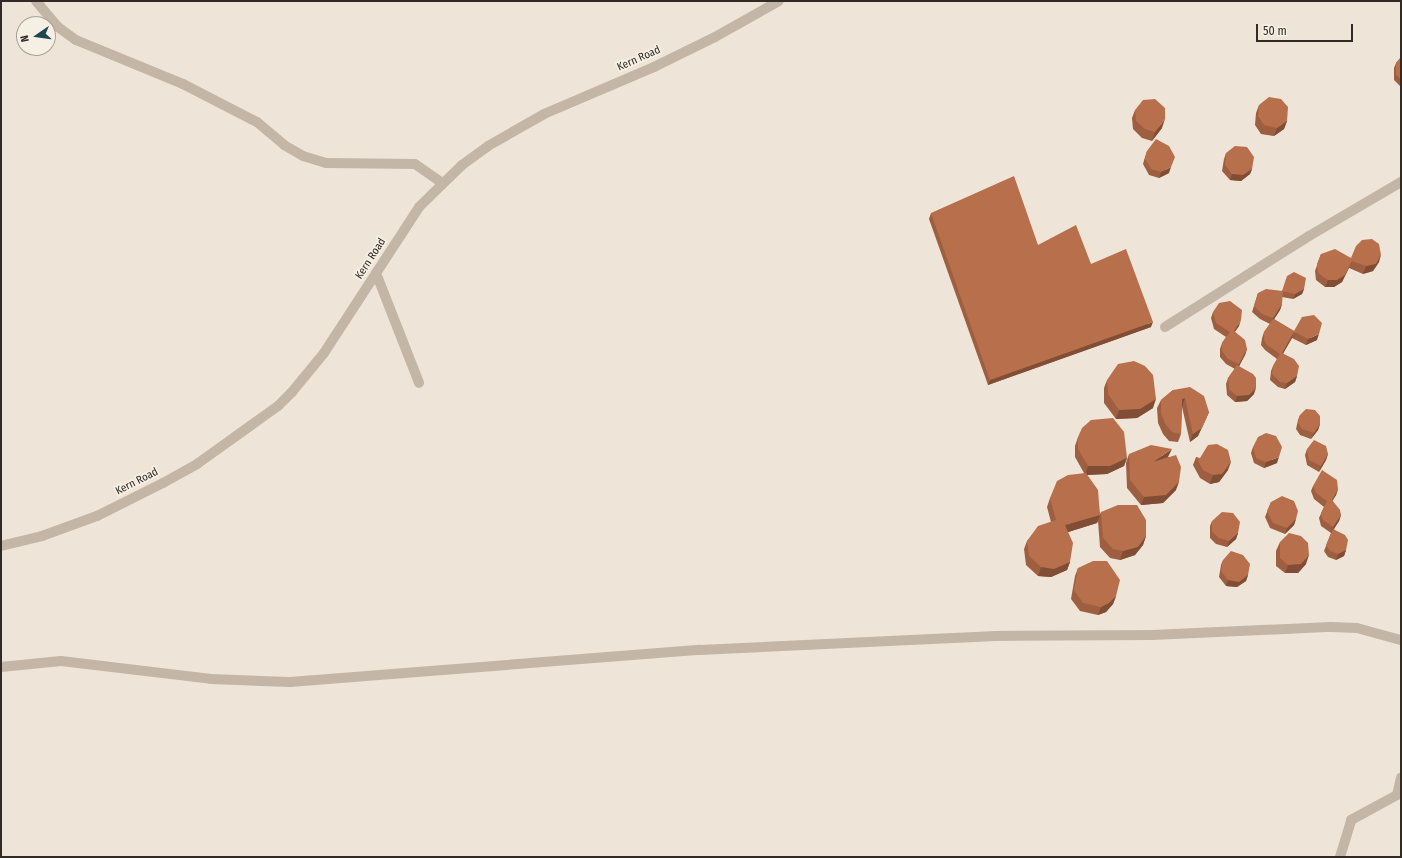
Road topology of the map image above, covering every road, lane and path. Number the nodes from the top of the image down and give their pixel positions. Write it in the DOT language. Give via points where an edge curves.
graph roads {
  1 [pos="36,1"];
  2 [pos="779,1"];
  3 [pos="1401,182"];
  4 [pos="442,183"];
  5 [pos="376,273"];
  6 [pos="1165,327"];
  7 [pos="419,383"];
  8 [pos="1,546"];
  9 [pos="1401,640"];
  10 [pos="1,667"];
  11 [pos="1401,777"];
  12 [pos="1340,857"];
  1 -- 4 [label="street" via="58,27 76,40 183,84 257,122 284,145 304,156 326,164 415,164"];
  2 -- 4 [label="street, Kern Road" via="654,67 519,127 462,165"];
  3 -- 6 [label="street" via="1309,236"];
  4 -- 5 [label="street, Kern Road" via="419,207"];
  5 -- 7 [label="street"];
  5 -- 8 [label="street, Kern Road" via="324,353 278,406 196,464 163,483 97,516 42,536"];
  9 -- 10 [label="street" via="1357,628 1331,627 1152,635 996,636 700,650 290,682 211,679 61,661"];
  11 -- 12 [label="street" via="1397,795 1351,820"];
}
